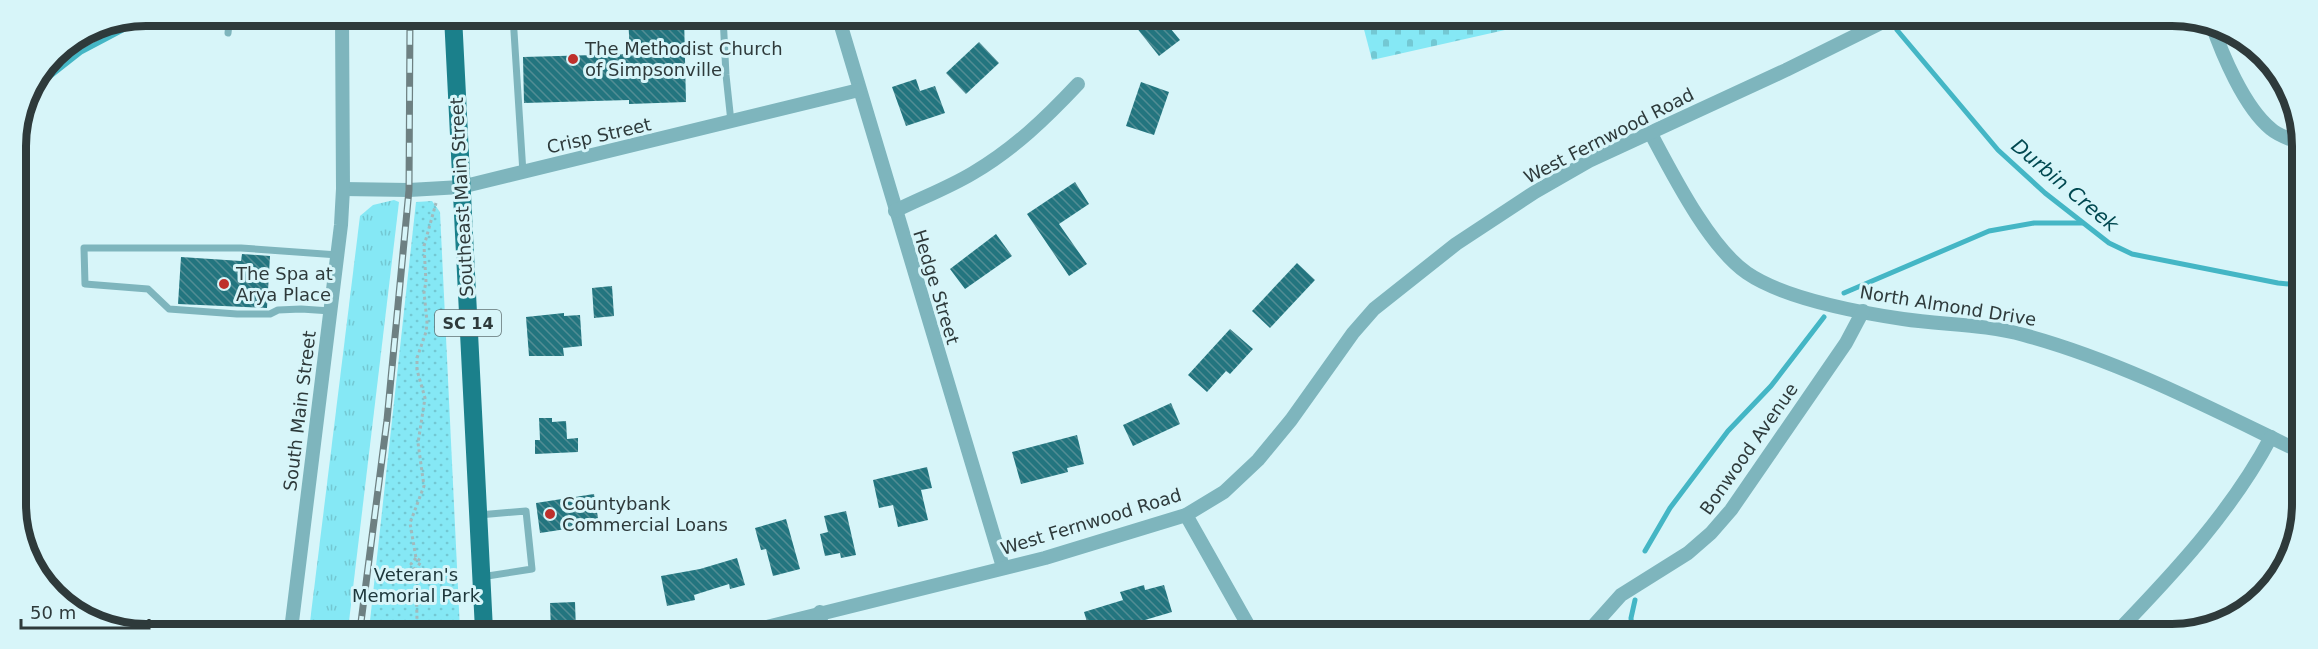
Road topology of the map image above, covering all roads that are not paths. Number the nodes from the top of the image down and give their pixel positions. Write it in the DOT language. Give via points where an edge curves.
graph roads {
  1 [pos="229,26"];
  2 [pos="342,26"];
  3 [pos="453,26"];
  4 [pos="514,26"];
  5 [pos="724,26"];
  6 [pos="841,26"];
  7 [pos="1875,26"];
  8 [pos="228,33"];
  9 [pos="2216,34"];
  10 [pos="1078,84"];
  11 [pos="859,90"];
  12 [pos="731,122"];
  13 [pos="1650,132"];
  14 [pos="2292,139"];
  15 [pos="523,173"];
  16 [pos="461,187"];
  17 [pos="343,189"];
  18 [pos="894,211"];
  19 [pos="338,255"];
  20 [pos="331,311"];
  21 [pos="1863,311"];
  22 [pos="2271,437"];
  23 [pos="2292,448"];
  24 [pos="478,515"];
  25 [pos="1186,515"];
  26 [pos="1003,567"];
  27 [pos="481,577"];
  28 [pos="820,612"];
  29 [pos="1247,623"];
  30 [pos="1596,623"];
  31 [pos="2125,623"];
  32 [pos="292,624"];
  33 [pos="484,624"];
  34 [pos="778,624"];
  35 [pos="821,624"];
  1 -- 8 [label="lane"];
  2 -- 17 [label="street, South Main Street"];
  3 -- 16 [label="main road, Southeast Main Street / SC 14"];
  4 -- 15 [label="lane"];
  5 -- 12 [label="lane"];
  6 -- 11 [label="street, Hedge Street"];
  7 -- 13 [label="street, West Fernwood Road"];
  9 -- 14 [label="street" via="2256,114 2271,129"];
  10 -- 18 [label="street" via="1020,141 975,172"];
  11 -- 12 [label="street, Crisp Street"];
  11 -- 18 [label="street, Hedge Street"];
  12 -- 15 [label="street, Crisp Street"];
  13 -- 21 [label="street, North Almond Drive" via="1676,181 1720,248 1746,272 1823,303"];
  13 -- 25 [label="street, West Fernwood Road" via="1535,192 1394,291 1353,333 1292,420 1258,460 1224,492"];
  15 -- 16 [label="street, Crisp Street"];
  16 -- 17 [label="street, Crisp Street"];
  16 -- 24 [label="main road, Southeast Main Street / SC 14"];
  17 -- 19 [label="street, South Main Street"];
  18 -- 26 [label="street, Hedge Street"];
  19 -- 20 [label="street, South Main Street"];
  19 -- 20 [label="lane" via="241,248 84,248 85,284 148,289 169,309 261,315 278,310"];
  20 -- 32 [label="street, South Main Street"];
  21 -- 22 [label="street, North Almond Drive" via="2020,334 2071,348"];
  21 -- 30 [label="street, Bonwood Avenue" via="1846,344 1731,510 1688,554 1621,595"];
  22 -- 23 [label="street, North Almond Drive"];
  22 -- 31 [label="street" via="2258,463 2214,524"];
  24 -- 27 [label="main road, Southeast Main Street / SC 14"];
  24 -- 27 [label="lane" via="526,511 532,569"];
  25 -- 26 [label="street, West Fernwood Road"];
  25 -- 29 [label="street"];
  26 -- 28 [label="street, West Fernwood Road"];
  27 -- 33 [label="main road, Southeast Main Street / SC 14"];
  28 -- 34 [label="street, West Fernwood Road"];
  28 -- 35 [label="street"];
}
